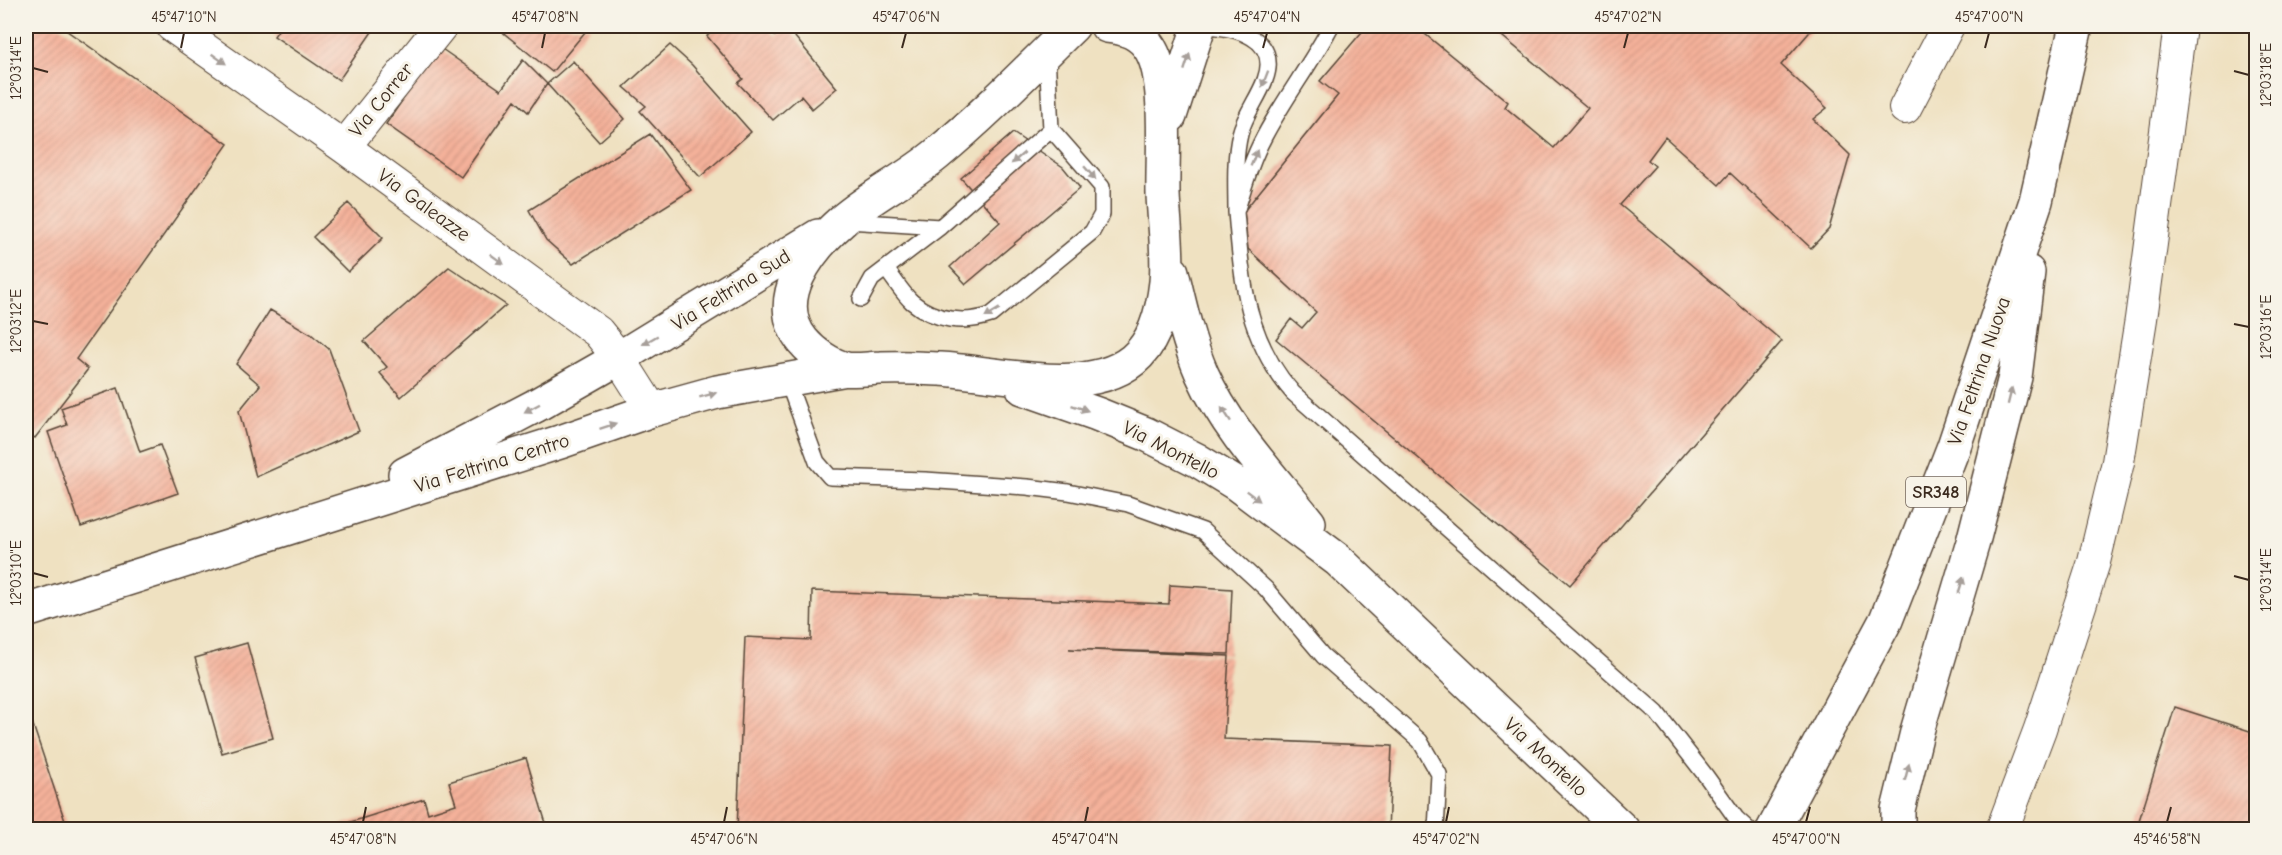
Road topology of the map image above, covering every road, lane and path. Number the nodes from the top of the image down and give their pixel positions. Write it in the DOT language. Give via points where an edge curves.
graph roads {
  1 [pos="172,26"];
  2 [pos="441,26"];
  3 [pos="1105,26"];
  4 [pos="1201,26"];
  5 [pos="1331,26"];
  6 [pos="1948,26"];
  7 [pos="2076,26"];
  8 [pos="2180,26"];
  9 [pos="1061,37"];
  10 [pos="1905,108"];
  11 [pos="1051,129"];
  12 [pos="1163,138"];
  13 [pos="344,147"];
  14 [pos="2036,201"];
  15 [pos="1236,212"];
  16 [pos="842,220"];
  17 [pos="940,227"];
  18 [pos="1167,248"];
  19 [pos="886,269"];
  20 [pos="861,299"];
  21 [pos="619,358"];
  22 [pos="846,369"];
  23 [pos="985,374"];
  24 [pos="787,380"];
  25 [pos="652,410"];
  26 [pos="332,513"];
  27 [pos="1338,560"];
  28 [pos="26,611"];
  29 [pos="1436,830"];
  30 [pos="1623,830"];
  31 [pos="1749,830"];
  32 [pos="1773,830"];
  33 [pos="1898,830"];
  34 [pos="2002,830"];
  1 -- 13 [label="street, Via Galeazze, one-way"];
  2 -- 13 [label="street, Via Correr"];
  3 -- 9 [label="main road"];
  3 -- 12 [label="main road" via="1133,32 1151,50 1161,79"];
  12 -- 4 [label="main road, one-way"];
  4 -- 15 [label="lane, one-way" via="1219,26 1251,35 1267,55 1265,81 1240,132"];
  15 -- 5 [label="lane, one-way" via="1265,136"];
  6 -- 10 [label="street"];
  7 -- 14 [label="main road, Via Feltrina Nuova / SR348"];
  8 -- 34 [label="street" via="2143,308 2118,462 2094,561 2040,729"];
  9 -- 11 [label="lane"];
  9 -- 16 [label="main road" via="935,156"];
  11 -- 17 [label="lane, one-way"];
  11 -- 19 [label="lane, one-way" via="1102,187 1102,214 1092,232 991,315 979,319 937,317 912,302"];
  12 -- 18 [label="main road"];
  13 -- 21 [label="street, Via Galeazze, one-way" via="598,332"];
  14 -- 32 [label="main road, Via Feltrina Nuova / SR348" via="1954,446 1886,621"];
  33 -- 14 [label="main road, one-way" via="1898,810 1918,728 1973,542 2014,377"];
  15 -- 31 [label="lane" via="1240,258 1254,327 1277,374 1293,393 1657,713"];
  16 -- 17 [label="lane"];
  16 -- 21 [label="main road, Via Feltrina Sud, one-way"];
  16 -- 22 [label="main road" via="808,257 796,279 791,319 809,348"];
  17 -- 19 [label="lane"];
  18 -- 23 [label="main road" via="1166,282 1157,322 1146,348 1133,360 1098,378 1079,380"];
  27 -- 18 [label="main road, Via Montello, one-way" via="1241,437 1202,375 1180,307"];
  19 -- 20 [label="lane" via="872,279"];
  21 -- 25 [label="street, Via Galeazze"];
  21 -- 26 [label="main road, Via Feltrina Centro, one-way"];
  22 -- 23 [label="main road" via="910,367"];
  22 -- 24 [label="main road"];
  23 -- 27 [label="main road, Via Montello, one-way" via="1097,414 1197,460 1238,485"];
  25 -- 24 [label="main road, one-way" via="717,392"];
  24 -- 29 [label="lane" via="817,462 830,477 1068,492 1128,504 1203,531 1266,589 1323,656 1420,741 1439,774"];
  26 -- 25 [label="main road, Via Feltrina Centro, one-way"];
  26 -- 28 [label="main road, Via Feltrina Centro"];
  27 -- 30 [label="main road, Via Montello"];
}
